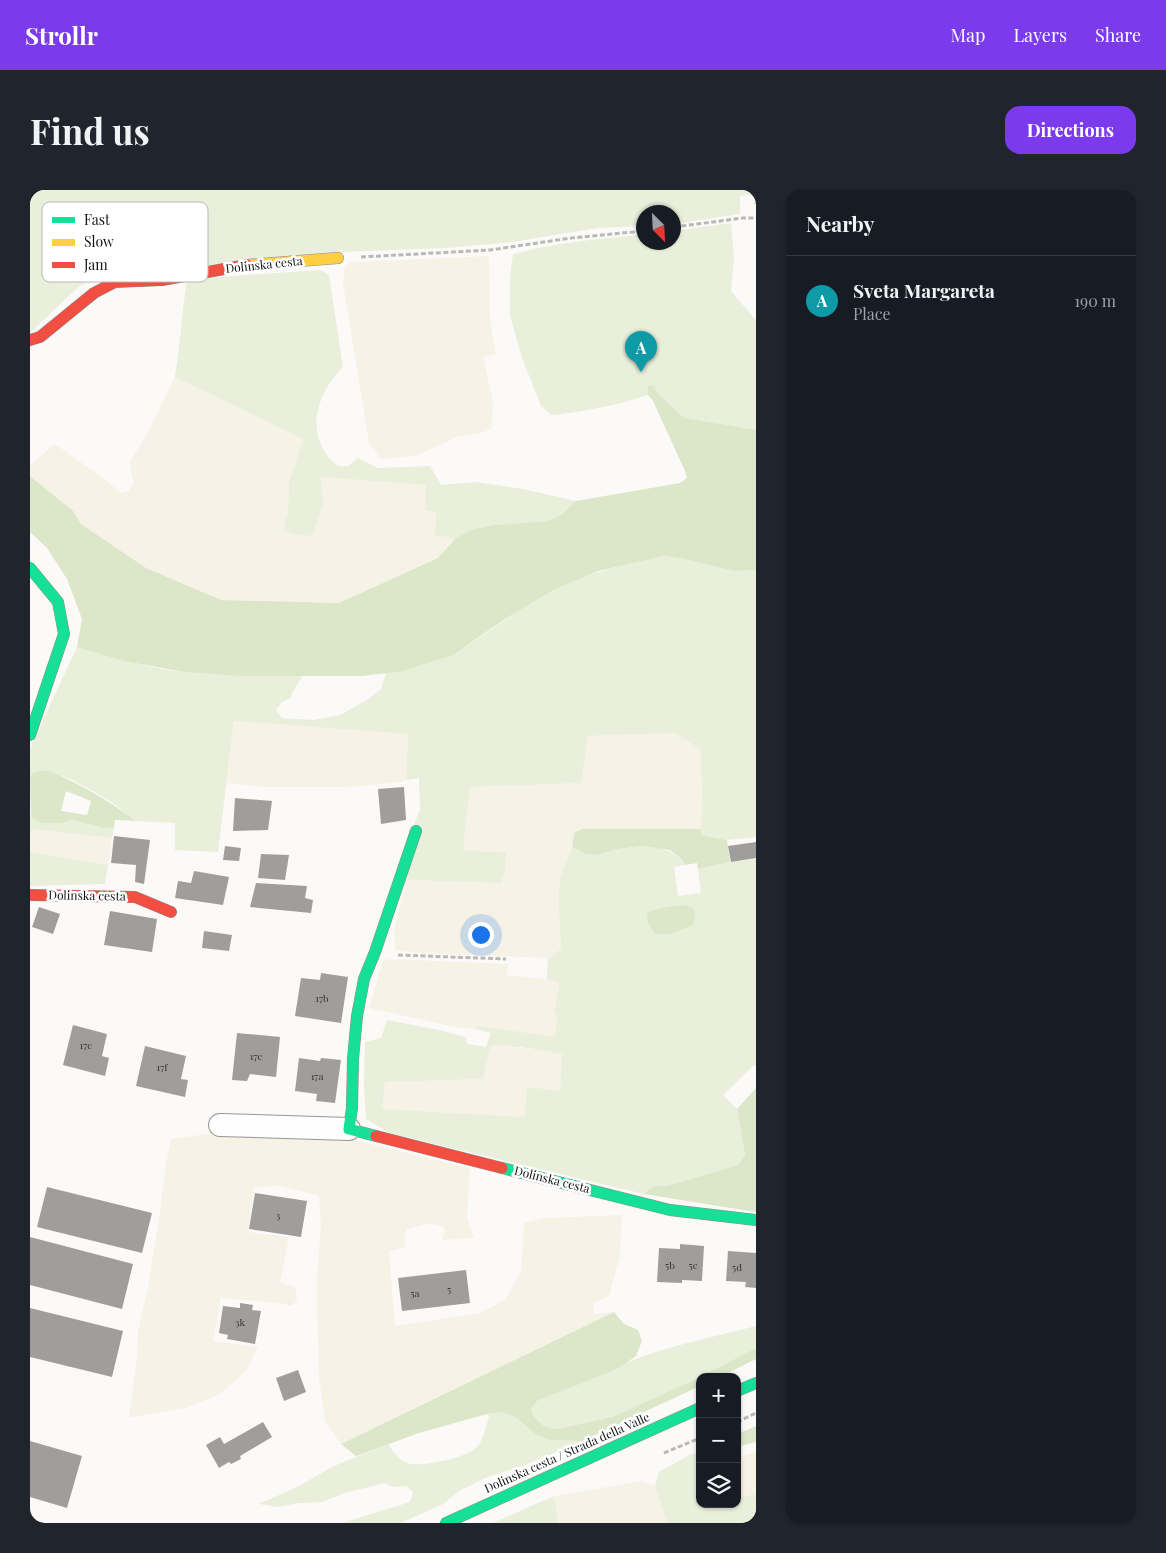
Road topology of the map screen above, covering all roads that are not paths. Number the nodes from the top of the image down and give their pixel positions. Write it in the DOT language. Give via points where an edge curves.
graph roads {
  1 [pos="338,258"];
  2 [pos="208,271"];
  3 [pos="115,282"];
  4 [pos="30,340"];
  5 [pos="30,568"];
  6 [pos="30,735"];
  7 [pos="416,831"];
  8 [pos="30,895"];
  9 [pos="171,912"];
  10 [pos="220,1125"];
  11 [pos="349,1129"];
  12 [pos="756,1220"];
  13 [pos="756,1383"];
  14 [pos="741,1390"];
  15 [pos="696,1410"];
  16 [pos="446,1523"];
  1 -- 2 [label="street, Dolinska cesta" via="243,265"];
  3 -- 4 [label="street, Dolinska cesta" via="94,293 40,337"];
  5 -- 6 [label="street" via="58,602 64,634"];
  7 -- 11 [label="street" via="364,979 357,1016"];
  8 -- 9 [label="street, Dolinska cesta" via="135,897"];
  10 -- 11 [label="street, Dolinska cesta"];
  11 -- 12 [label="street, Dolinska cesta" via="670,1210"];
  13 -- 14 [label="street"];
  15 -- 16 [label="street, Dolinska cesta / Strada della Valle"];
}
